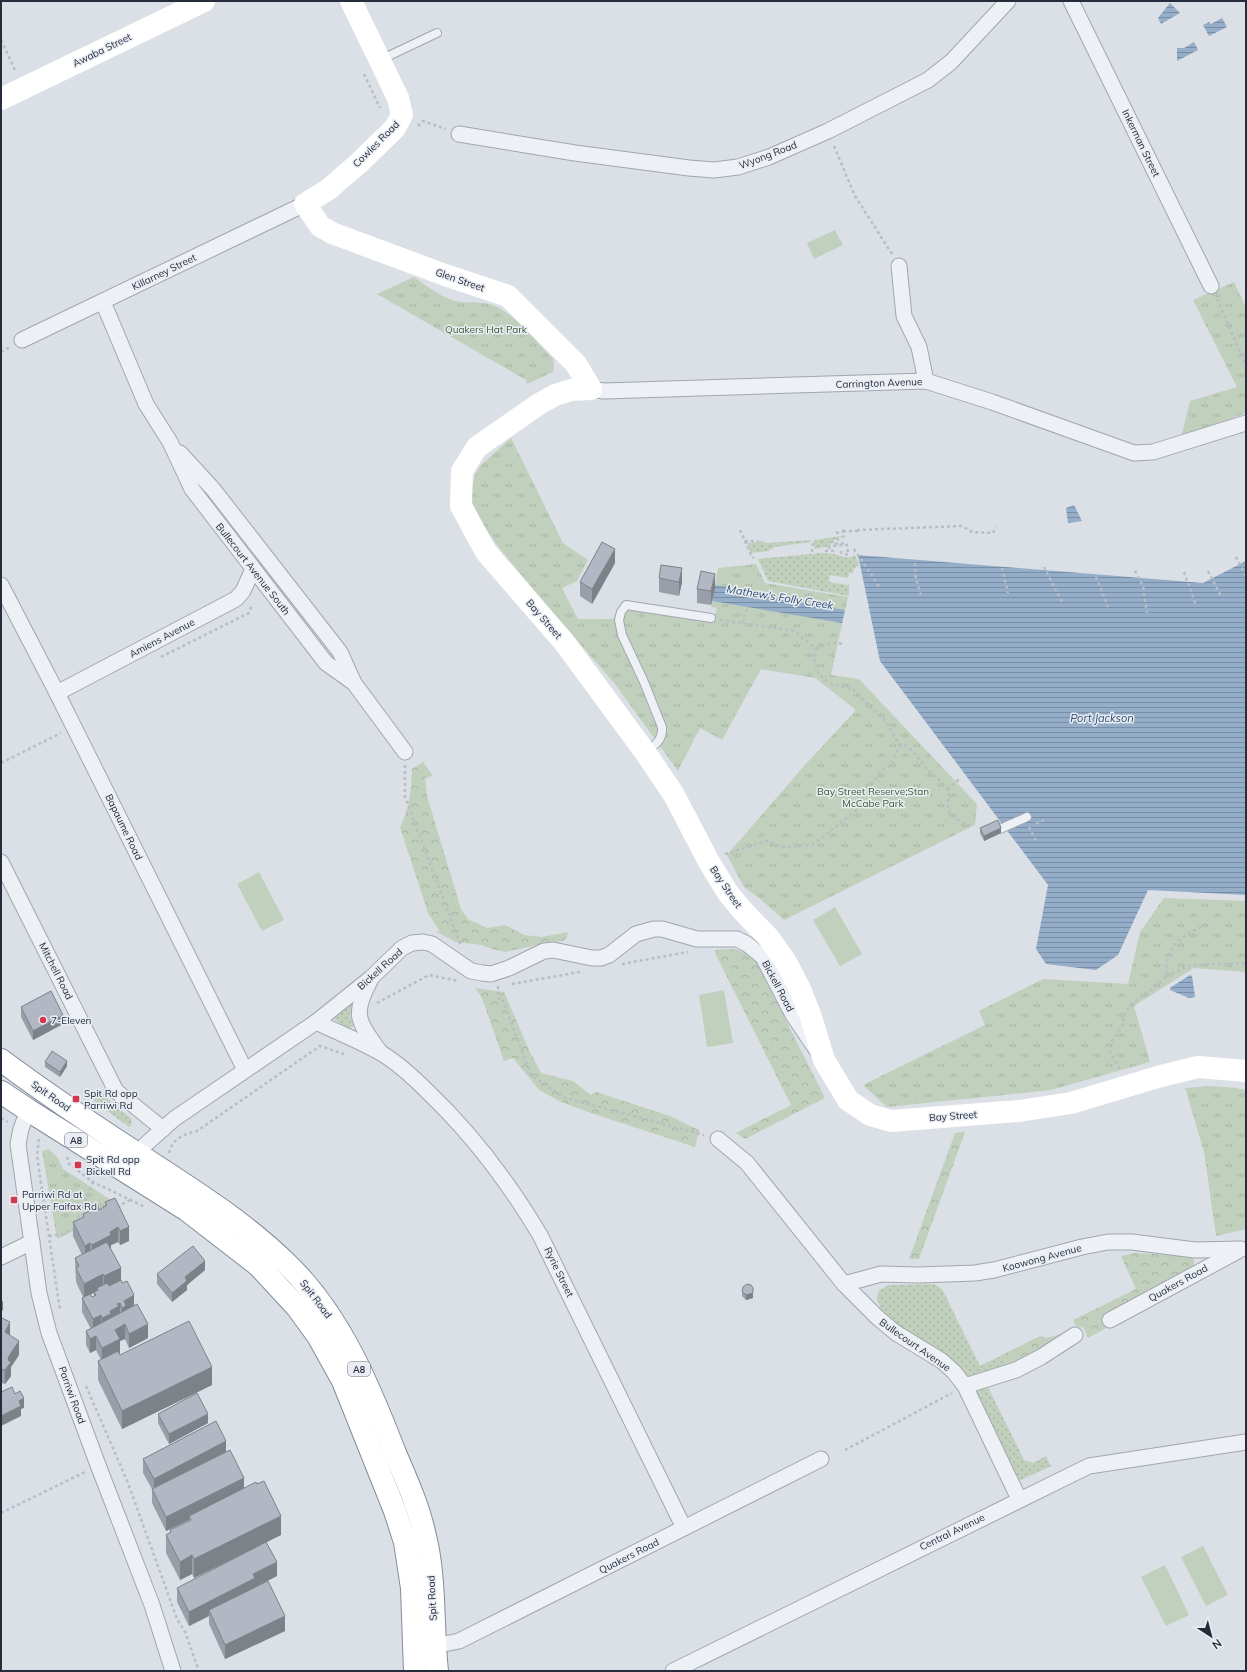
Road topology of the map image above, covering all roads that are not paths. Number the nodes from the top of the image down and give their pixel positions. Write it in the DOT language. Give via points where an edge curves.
graph roads {
  1 [pos="204,1"];
  2 [pos="351,1"];
  3 [pos="1008,1"];
  4 [pos="1071,1"];
  5 [pos="437,33"];
  6 [pos="380,60"];
  7 [pos="1,99"];
  8 [pos="459,134"];
  9 [pos="305,204"];
  10 [pos="899,266"];
  11 [pos="1211,286"];
  12 [pos="103,302"];
  13 [pos="22,340"];
  14 [pos="926,381"];
  15 [pos="591,389"];
  16 [pos="1246,423"];
  17 [pos="170,442"];
  18 [pos="253,569"];
  19 [pos="1,585"];
  20 [pos="713,621"];
  21 [pos="354,683"];
  22 [pos="57,693"];
  23 [pos="405,752"];
  24 [pos="645,752"];
  25 [pos="1026,816"];
  26 [pos="1000,829"];
  27 [pos="1,862"];
  28 [pos="371,978"];
  29 [pos="316,1022"];
  30 [pos="382,1053"];
  31 [pos="1,1060"];
  32 [pos="824,1060"];
  33 [pos="245,1070"];
  34 [pos="1246,1070"];
  35 [pos="1,1092"];
  36 [pos="28,1110"];
  37 [pos="163,1129"];
  38 [pos="718,1139"];
  39 [pos="130,1162"];
  40 [pos="32,1242"];
  41 [pos="1243,1248"];
  42 [pos="1,1257"];
  43 [pos="844,1284"];
  44 [pos="1110,1320"];
  45 [pos="1075,1335"];
  46 [pos="965,1386"];
  47 [pos="1246,1442"];
  48 [pos="821,1460"];
  49 [pos="1019,1499"];
  50 [pos="684,1528"];
  51 [pos="434,1646"];
  52 [pos="173,1671"];
  53 [pos="415,1671"];
  54 [pos="437,1671"];
  55 [pos="673,1671"];
  1 -- 7 [label="main road, Awaba Street"];
  2 -- 6 [label="main road, Cowles Road"];
  3 -- 8 [label="street, Wyong Road" via="951,62 928,80 828,131 769,157 738,167 714,170 689,168"];
  4 -- 11 [label="street, Inkerman Street"];
  5 -- 6 [label="lane"];
  6 -- 9 [label="main road, Cowles Road" via="398,98 402,110 401,119 360,162 329,189"];
  9 -- 12 [label="street, Killarney Street"];
  9 -- 15 [label="main road, Glen Street" via="320,226 332,233 508,296 576,364"];
  10 -- 14 [label="street" via="904,316 919,347"];
  12 -- 13 [label="street, Killarney Street"];
  12 -- 17 [label="street, Bullecourt Avenue South" via="146,404"];
  14 -- 15 [label="street, Carrington Avenue"];
  14 -- 16 [label="street, Carrington Avenue" via="1134,453 1154,452"];
  15 -- 24 [label="main road, Bay Street" via="571,390 550,398 477,447 462,471 461,506 486,552 564,642"];
  17 -- 18 [label="street, Bullecourt Avenue South" via="192,489"];
  17 -- 21 [label="street, Bullecourt Avenue South" via="213,489 340,652"];
  18 -- 21 [label="street, Bullecourt Avenue South" via="326,663"];
  18 -- 22 [label="street, Amiens Avenue" via="243,591 236,599"];
  19 -- 22 [label="street, Bapaume Road"];
  20 -- 24 [label="lane" via="626,605 621,612 619,620 622,635 662,727 660,740"];
  21 -- 23 [label="street, Bullecourt Avenue South"];
  22 -- 33 [label="street, Bapaume Road"];
  24 -- 32 [label="main road, Bay Street" via="714,859 732,899 769,938 786,962 811,1017"];
  25 -- 26 [label="lane"];
  27 -- 37 [label="street, Mitchell Road" via="116,1091"];
  28 -- 29 [label="street, Bickell Road"];
  28 -- 30 [label="street, Ryrie Street" via="363,994 359,1013 360,1023"];
  28 -- 32 [label="street, Bickell Road" via="402,948 412,943 423,942 443,950 471,971 482,973 500,972 535,955 553,950 601,958 609,955 636,934 654,929 662,929 696,940 737,940 747,944 763,957 793,1015"];
  29 -- 30 [label="street, Ryrie Street"];
  29 -- 33 [label="street, Bickell Road"];
  30 -- 50 [label="street, Ryrie Street" via="452,1114 521,1202 540,1235"];
  31 -- 39 [label="main road, Spit Road / A8"];
  32 -- 34 [label="main road, Bay Street" via="848,1100 870,1115 891,1121 1019,1112 1071,1103 1161,1076 1198,1068"];
  33 -- 37 [label="street, Bickell Road"];
  35 -- 36 [label="main road, Spit Road / A8"];
  36 -- 39 [label="main road, Spit Road / A8"];
  36 -- 40 [label="street, Parriwi Road" via="18,1144"];
  37 -- 39 [label="street, Bickell Road"];
  38 -- 43 [label="street, Bullecourt Avenue" via="747,1163"];
  39 -- 51 [label="main road, Spit Road / A8" via="198,1194 270,1248 310,1288 353,1354 382,1419 425,1533 432,1577"];
  39 -- 53 [label="main road, Spit Road / A8" via="258,1265 297,1308 318,1336 343,1381 405,1542 412,1588"];
  40 -- 42 [label="street"];
  40 -- 52 [label="street, Parriwi Road" via="39,1293 50,1333 152,1605"];
  41 -- 43 [label="street, Koowong Avenue" via="1195,1250 1132,1242 1108,1242 976,1273 881,1274"];
  41 -- 44 [label="street, Quakers Road"];
  43 -- 46 [label="street, Bullecourt Avenue" via="896,1333 942,1361"];
  45 -- 46 [label="street" via="1016,1370"];
  46 -- 49 [label="street, Bullecourt Avenue"];
  47 -- 49 [label="street, Central Avenue" via="1089,1466"];
  48 -- 50 [label="street, Quakers Road"];
  49 -- 55 [label="street, Central Avenue"];
  50 -- 51 [label="street, Quakers Road" via="460,1641"];
  51 -- 54 [label="main road, Spit Road / A8"];
}
